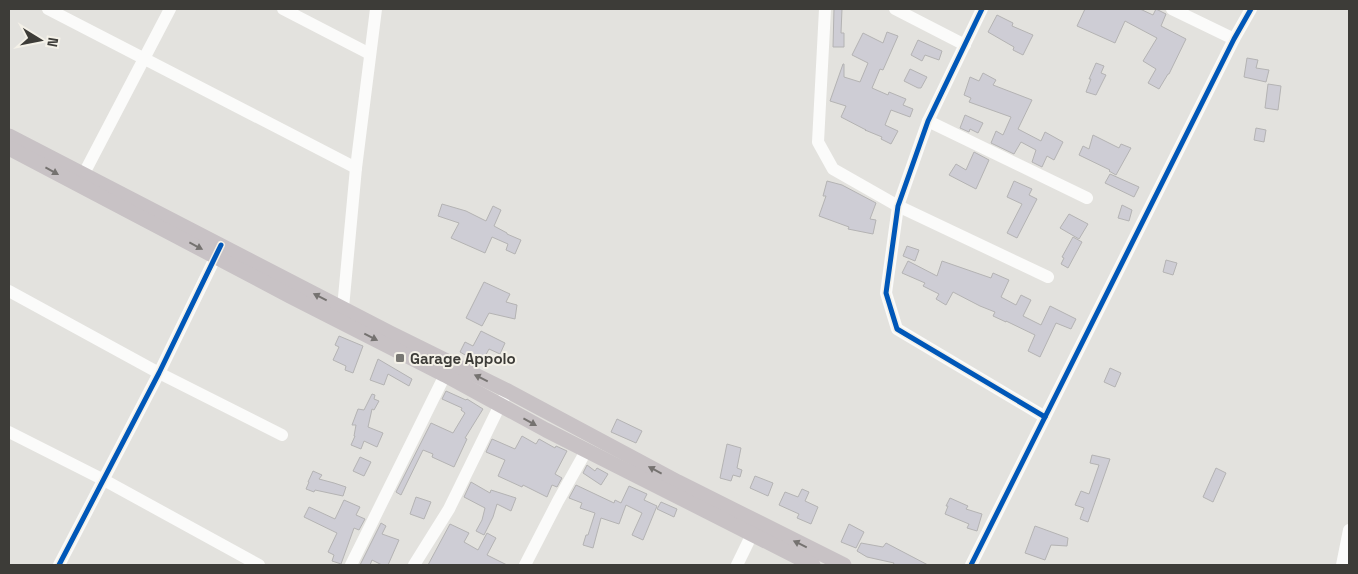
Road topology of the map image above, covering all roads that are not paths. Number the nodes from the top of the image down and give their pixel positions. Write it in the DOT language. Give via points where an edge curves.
graph roads {
  1 [pos="48,9"];
  2 [pos="170,9"];
  3 [pos="283,9"];
  4 [pos="376,9"];
  5 [pos="825,9"];
  6 [pos="895,9"];
  7 [pos="982,9"];
  8 [pos="1172,9"];
  9 [pos="1251,9"];
  10 [pos="1234,38"];
  11 [pos="965,45"];
  12 [pos="370,54"];
  13 [pos="144,58"];
  14 [pos="928,122"];
  15 [pos="9,136"];
  16 [pos="9,148"];
  17 [pos="356,168"];
  18 [pos="81,180"];
  19 [pos="1087,198"];
  20 [pos="898,206"];
  21 [pos="218,251"];
  22 [pos="1048,277"];
  23 [pos="9,291"];
  24 [pos="340,314"];
  25 [pos="159,373"];
  26 [pos="445,375"];
  27 [pos="508,391"];
  28 [pos="500,405"];
  29 [pos="1045,417"];
  30 [pos="9,432"];
  31 [pos="282,435"];
  32 [pos="586,451"];
  33 [pos="104,480"];
  34 [pos="755,528"];
  35 [pos="1349,530"];
  36 [pos="59,565"];
  37 [pos="259,565"];
  38 [pos="351,565"];
  39 [pos="414,565"];
  40 [pos="525,565"];
  41 [pos="737,565"];
  42 [pos="813,565"];
  43 [pos="844,565"];
  44 [pos="971,565"];
  45 [pos="1342,565"];
  1 -- 13 [label="street"];
  2 -- 13 [label="street"];
  3 -- 12 [label="street"];
  4 -- 12 [label="street"];
  5 -- 20 [label="street" via="818,142 833,169"];
  6 -- 11 [label="street"];
  7 -- 11 [label="street"];
  8 -- 10 [label="street"];
  9 -- 10 [label="street"];
  10 -- 29 [label="street"];
  11 -- 14 [label="street"];
  12 -- 17 [label="street"];
  13 -- 17 [label="street"];
  13 -- 18 [label="street"];
  14 -- 19 [label="street"];
  14 -- 20 [label="street"];
  15 -- 18 [label="main road"];
  16 -- 18 [label="main road, one-way"];
  17 -- 24 [label="street"];
  18 -- 21 [label="main road"];
  20 -- 22 [label="street"];
  20 -- 29 [label="street" via="886,294 897,329"];
  21 -- 24 [label="main road"];
  21 -- 25 [label="street"];
  23 -- 25 [label="street"];
  24 -- 26 [label="main road, one-way"];
  27 -- 24 [label="main road, one-way"];
  25 -- 31 [label="street"];
  25 -- 33 [label="street"];
  26 -- 28 [label="main road"];
  26 -- 38 [label="street"];
  27 -- 28 [label="street"];
  34 -- 27 [label="main road, one-way" via="678,482"];
  28 -- 32 [label="main road, one-way"];
  28 -- 39 [label="street" via="449,509"];
  29 -- 44 [label="street"];
  30 -- 33 [label="street"];
  32 -- 34 [label="main road"];
  32 -- 40 [label="street"];
  33 -- 36 [label="street"];
  33 -- 37 [label="street"];
  34 -- 41 [label="street"];
  34 -- 42 [label="main road"];
  43 -- 34 [label="main road, one-way"];
  35 -- 45 [label="street"];
}
